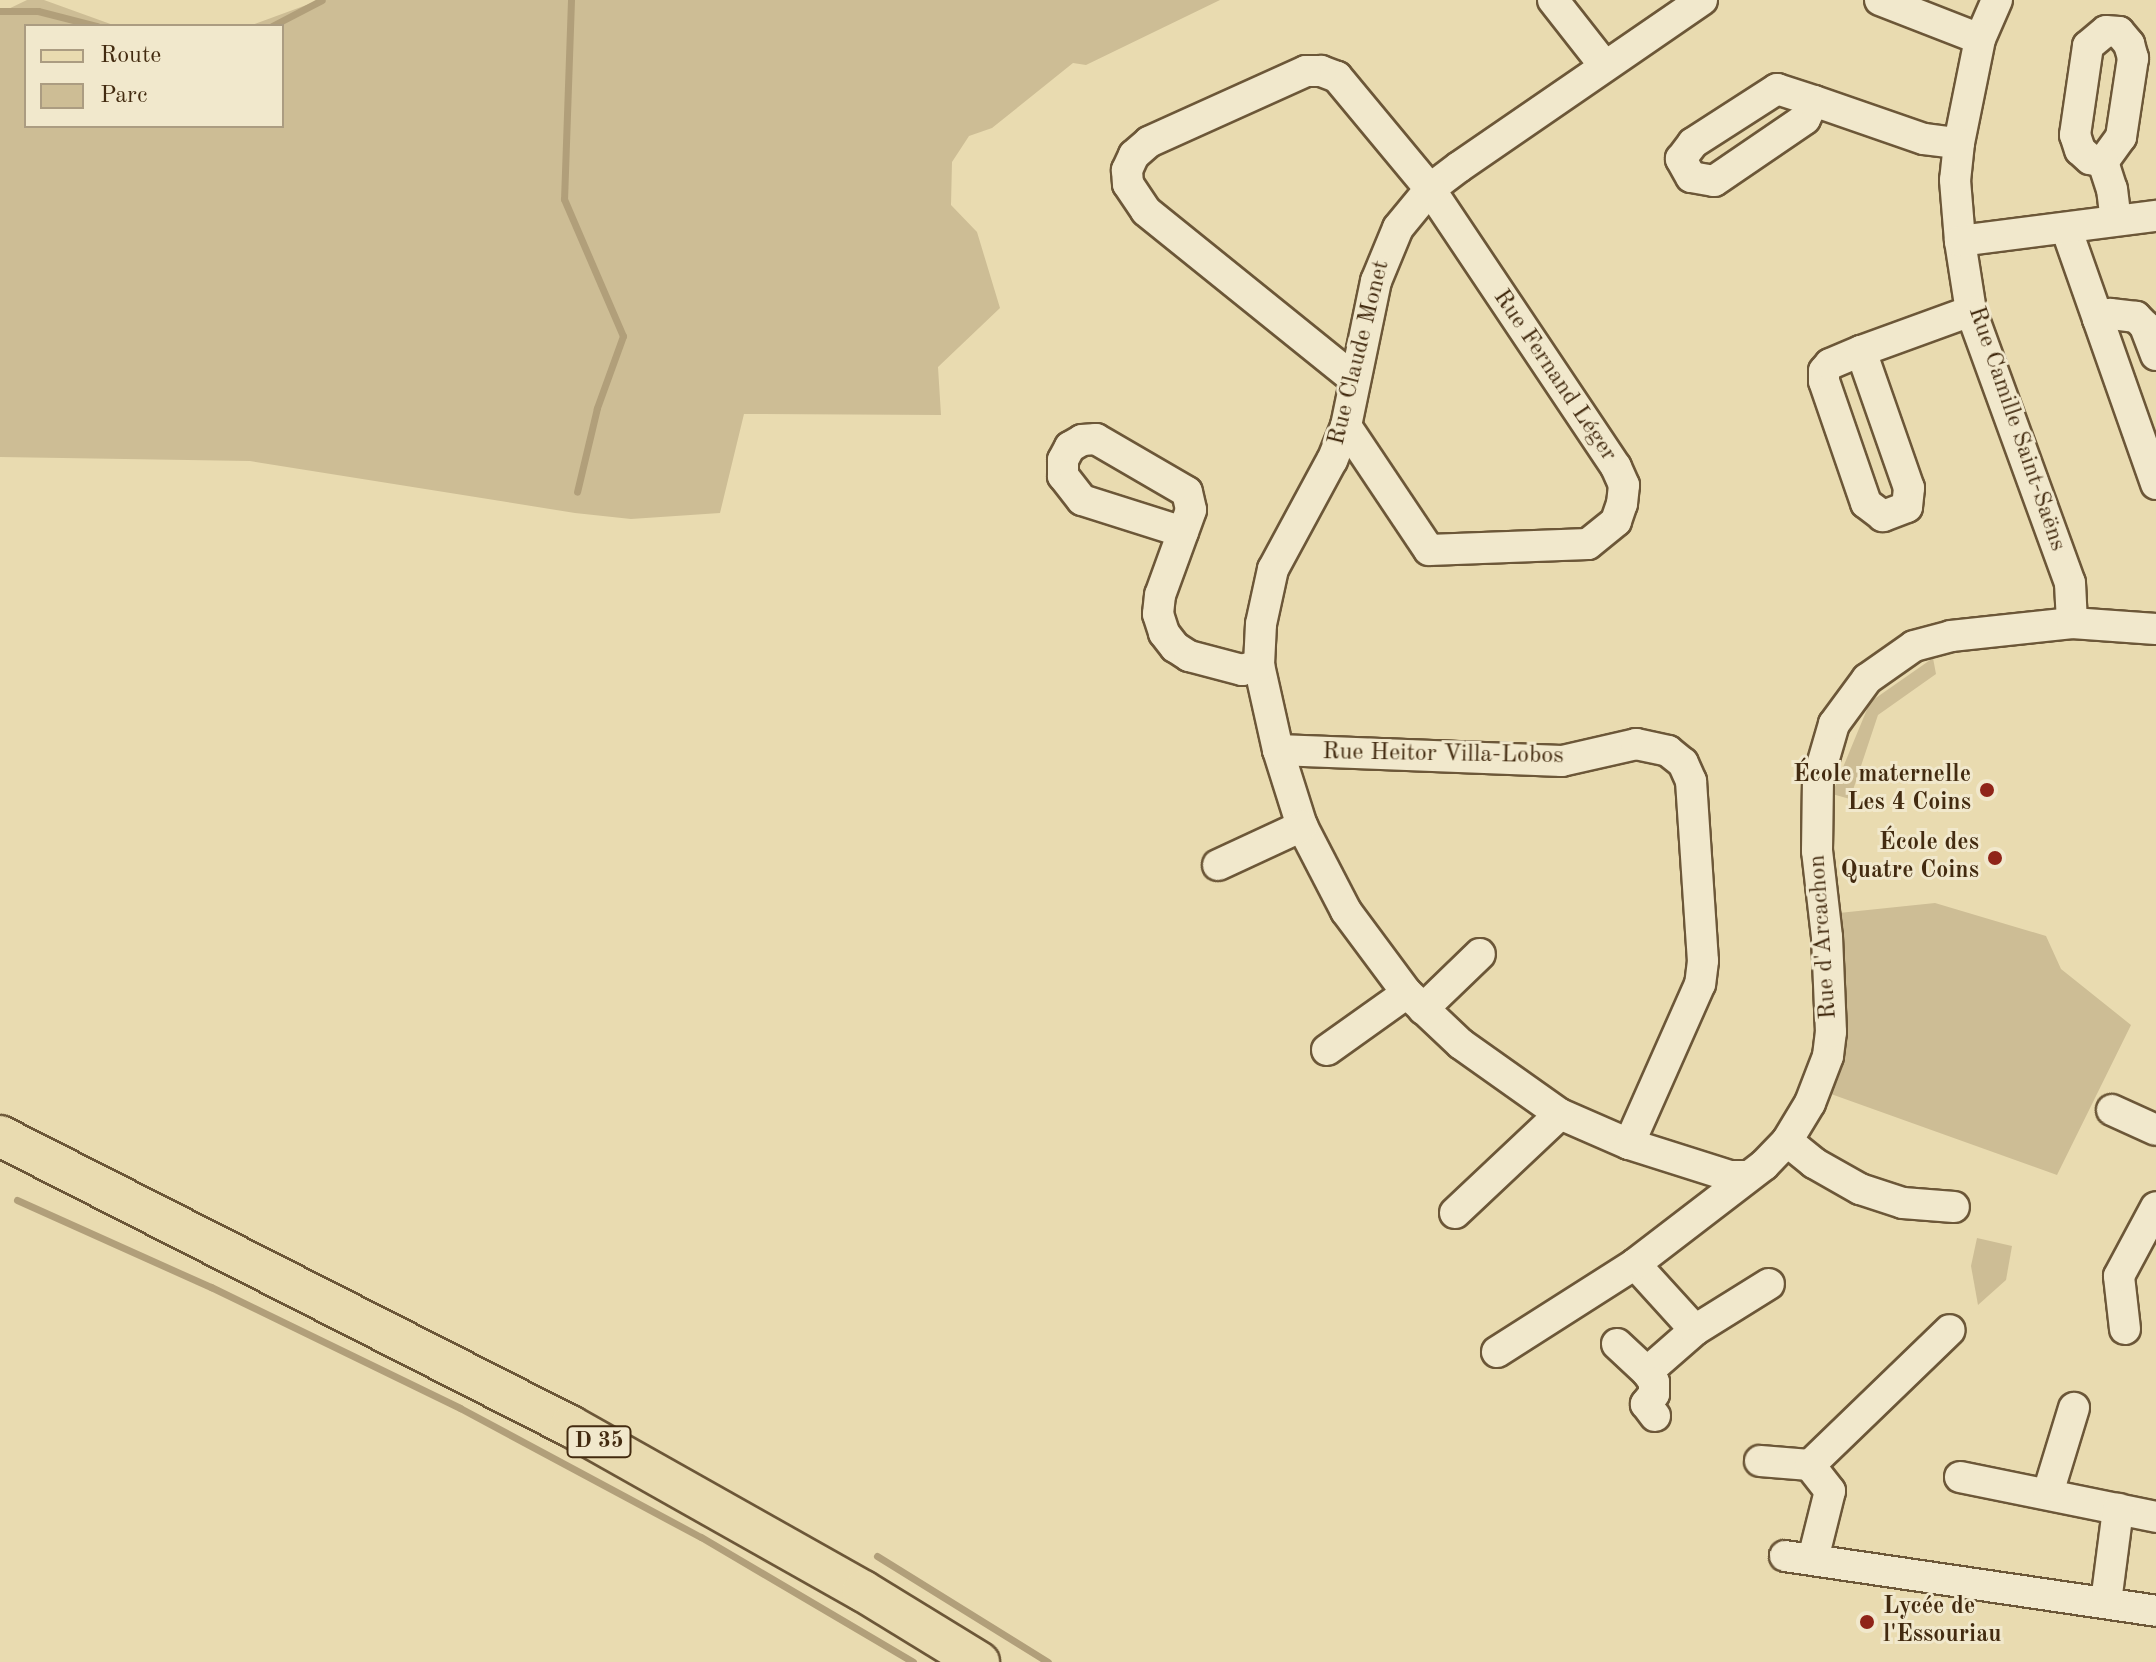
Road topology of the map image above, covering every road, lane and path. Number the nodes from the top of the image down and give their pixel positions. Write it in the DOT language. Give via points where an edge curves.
graph roads {
  1 [pos="1553,0"];
  2 [pos="1702,0"];
  3 [pos="1997,0"];
  4 [pos="1883,1"];
  5 [pos="1980,39"];
  6 [pos="1604,65"];
  7 [pos="1814,101"];
  8 [pos="1959,143"];
  9 [pos="2103,162"];
  10 [pos="1430,189"];
  11 [pos="2156,216"];
  12 [pos="2116,220"];
  13 [pos="2066,228"];
  14 [pos="1960,241"];
  15 [pos="1971,311"];
  16 [pos="2098,319"];
  17 [pos="1861,351"];
  18 [pos="2156,355"];
  19 [pos="1354,379"];
  20 [pos="1346,426"];
  21 [pos="2156,484"];
  22 [pos="1183,532"];
  23 [pos="2072,623"];
  24 [pos="2156,629"];
  25 [pos="1259,665"];
  26 [pos="1278,750"];
  27 [pos="1302,826"];
  28 [pos="1218,865"];
  29 [pos="1480,954"];
  30 [pos="1415,1001"];
  31 [pos="1327,1050"];
  32 [pos="2112,1110"];
  33 [pos="1560,1114"];
  34 [pos="2156,1130"];
  35 [pos="0,1136"];
  36 [pos="1787,1141"];
  37 [pos="1629,1144"];
  38 [pos="0,1161"];
  39 [pos="1745,1176"];
  40 [pos="1954,1207"];
  41 [pos="2156,1207"];
  42 [pos="1455,1213"];
  43 [pos="207,1243"];
  44 [pos="1635,1264"];
  45 [pos="1769,1284"];
  46 [pos="2125,1329"];
  47 [pos="1695,1330"];
  48 [pos="1950,1330"];
  49 [pos="1617,1344"];
  50 [pos="1497,1352"];
  51 [pos="1647,1372"];
  52 [pos="2074,1408"];
  53 [pos="1655,1416"];
  54 [pos="1760,1461"];
  55 [pos="1810,1465"];
  56 [pos="1960,1477"];
  57 [pos="2048,1493"];
  58 [pos="2118,1509"];
  59 [pos="2156,1517"];
  60 [pos="2106,1602"];
  61 [pos="2156,1611"];
  62 [pos="979,1662"];
  1 -- 6 [label="street"];
  2 -- 6 [label="street, Rue Claude Monet"];
  3 -- 5 [label="street, Rue Camille Saint-Saëns"];
  4 -- 5 [label="street"];
  5 -- 8 [label="street, Rue Camille Saint-Saëns"];
  6 -- 10 [label="street, Rue Claude Monet"];
  7 -- 8 [label="street" via="1924,139"];
  8 -- 14 [label="street, Rue Camille Saint-Saëns" via="1955,180"];
  9 -- 12 [label="street"];
  10 -- 19 [label="street, Rue Claude Monet" via="1383,255"];
  10 -- 19 [label="street" via="1350,91 1337,77 1321,71 1306,71 1149,142 1127,170 1128,184 1146,211"];
  10 -- 20 [label="street, Rue Fernand Léger" via="1616,467 1624,485 1616,521 1588,544 1570,547 1429,550"];
  11 -- 12 [label="street"];
  12 -- 13 [label="street"];
  13 -- 14 [label="street"];
  13 -- 16 [label="street"];
  14 -- 15 [label="street, Rue Camille Saint-Saëns"];
  15 -- 17 [label="street"];
  15 -- 23 [label="street, Rue Camille Saint-Saëns" via="2070,583"];
  16 -- 18 [label="street" via="2110,314 2136,317"];
  16 -- 21 [label="street"];
  17 -- 17 [label="street" via="1830,364 1824,381 1866,503 1883,516 1907,507 1909,488"];
  19 -- 20 [label="street, Rue Claude Monet"];
  20 -- 25 [label="street, Rue Claude Monet" via="1273,569"];
  22 -- 25 [label="street" via="1160,595 1164,633 1189,656 1232,669"];
  23 -- 24 [label="street, Rue d'Arcachon"];
  23 -- 36 [label="street, Rue d'Arcachon" via="1951,636 1914,646 1867,679 1834,724 1818,779 1817,814 1831,1032 1821,1080"];
  25 -- 26 [label="street, Rue Claude Monet"];
  26 -- 27 [label="street, Rue Claude Monet"];
  26 -- 37 [label="street, Rue Heitor Villa-Lobos" via="1562,761 1636,744 1668,751 1683,763 1691,781 1703,961 1700,984"];
  27 -- 28 [label="street"];
  27 -- 30 [label="street, Rue Claude Monet" via="1346,911"];
  29 -- 30 [label="street"];
  30 -- 31 [label="street"];
  30 -- 33 [label="street, Rue Claude Monet" via="1461,1044"];
  32 -- 34 [label="street"];
  33 -- 37 [label="street, Rue Claude Monet"];
  33 -- 42 [label="street"];
  35 -- 43 [label="main road, D 35"];
  36 -- 39 [label="street, Rue d'Arcachon"];
  36 -- 40 [label="street" via="1860,1189 1903,1203"];
  37 -- 39 [label="street, Rue Claude Monet"];
  38 -- 43 [label="main road, D 35"];
  39 -- 44 [label="street, Rue d'Arcachon"];
  41 -- 46 [label="street" via="2119,1276"];
  43 -- 62 [label="main road, D 35" via="570,1426"];
  44 -- 47 [label="street"];
  44 -- 50 [label="street, Rue d'Arcachon"];
  45 -- 47 [label="street"];
  47 -- 51 [label="street"];
  48 -- 55 [label="street"];
  49 -- 51 [label="street"];
  51 -- 53 [label="street" via="1654,1394 1646,1404"];
  52 -- 57 [label="street"];
  54 -- 55 [label="street"];
  55 -- 60 [label="street" via="1830,1491 1799,1558"];
  56 -- 57 [label="street"];
  57 -- 58 [label="street"];
  58 -- 59 [label="street"];
  58 -- 60 [label="street"];
  60 -- 61 [label="street"];
}
